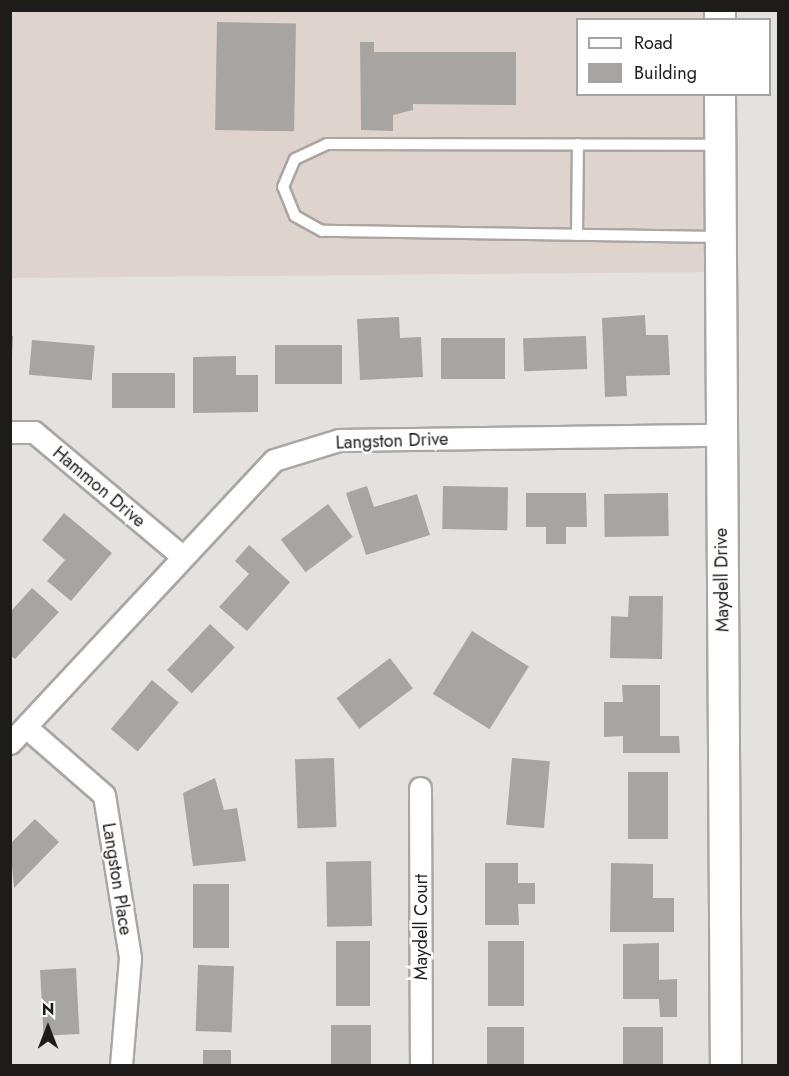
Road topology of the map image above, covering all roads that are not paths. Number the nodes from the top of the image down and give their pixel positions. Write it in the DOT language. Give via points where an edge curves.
graph roads {
  1 [pos="720,96"];
  2 [pos="578,144"];
  3 [pos="720,145"];
  4 [pos="578,235"];
  5 [pos="720,237"];
  6 [pos="10,432"];
  7 [pos="720,435"];
  8 [pos="182,556"];
  9 [pos="26,726"];
  10 [pos="10,744"];
  11 [pos="420,788"];
  12 [pos="121,1065"];
  13 [pos="422,1065"];
  14 [pos="726,1065"];
  1 -- 3 [label="street, Maydell Drive"];
  2 -- 3 [label="lane"];
  2 -- 4 [label="lane"];
  2 -- 4 [label="lane" via="327,144 295,159 283,188 295,216 322,231"];
  3 -- 5 [label="street, Maydell Drive"];
  4 -- 5 [label="lane"];
  5 -- 7 [label="street, Maydell Drive"];
  6 -- 8 [label="street, Hammon Drive" via="34,432"];
  7 -- 8 [label="street, Langston Drive" via="339,440 274,460"];
  7 -- 14 [label="street, Maydell Drive"];
  8 -- 9 [label="street, Langston Drive"];
  9 -- 10 [label="street, Langston Drive"];
  9 -- 12 [label="street, Langston Place" via="104,795 130,958"];
  11 -- 13 [label="street, Maydell Court"];
}
